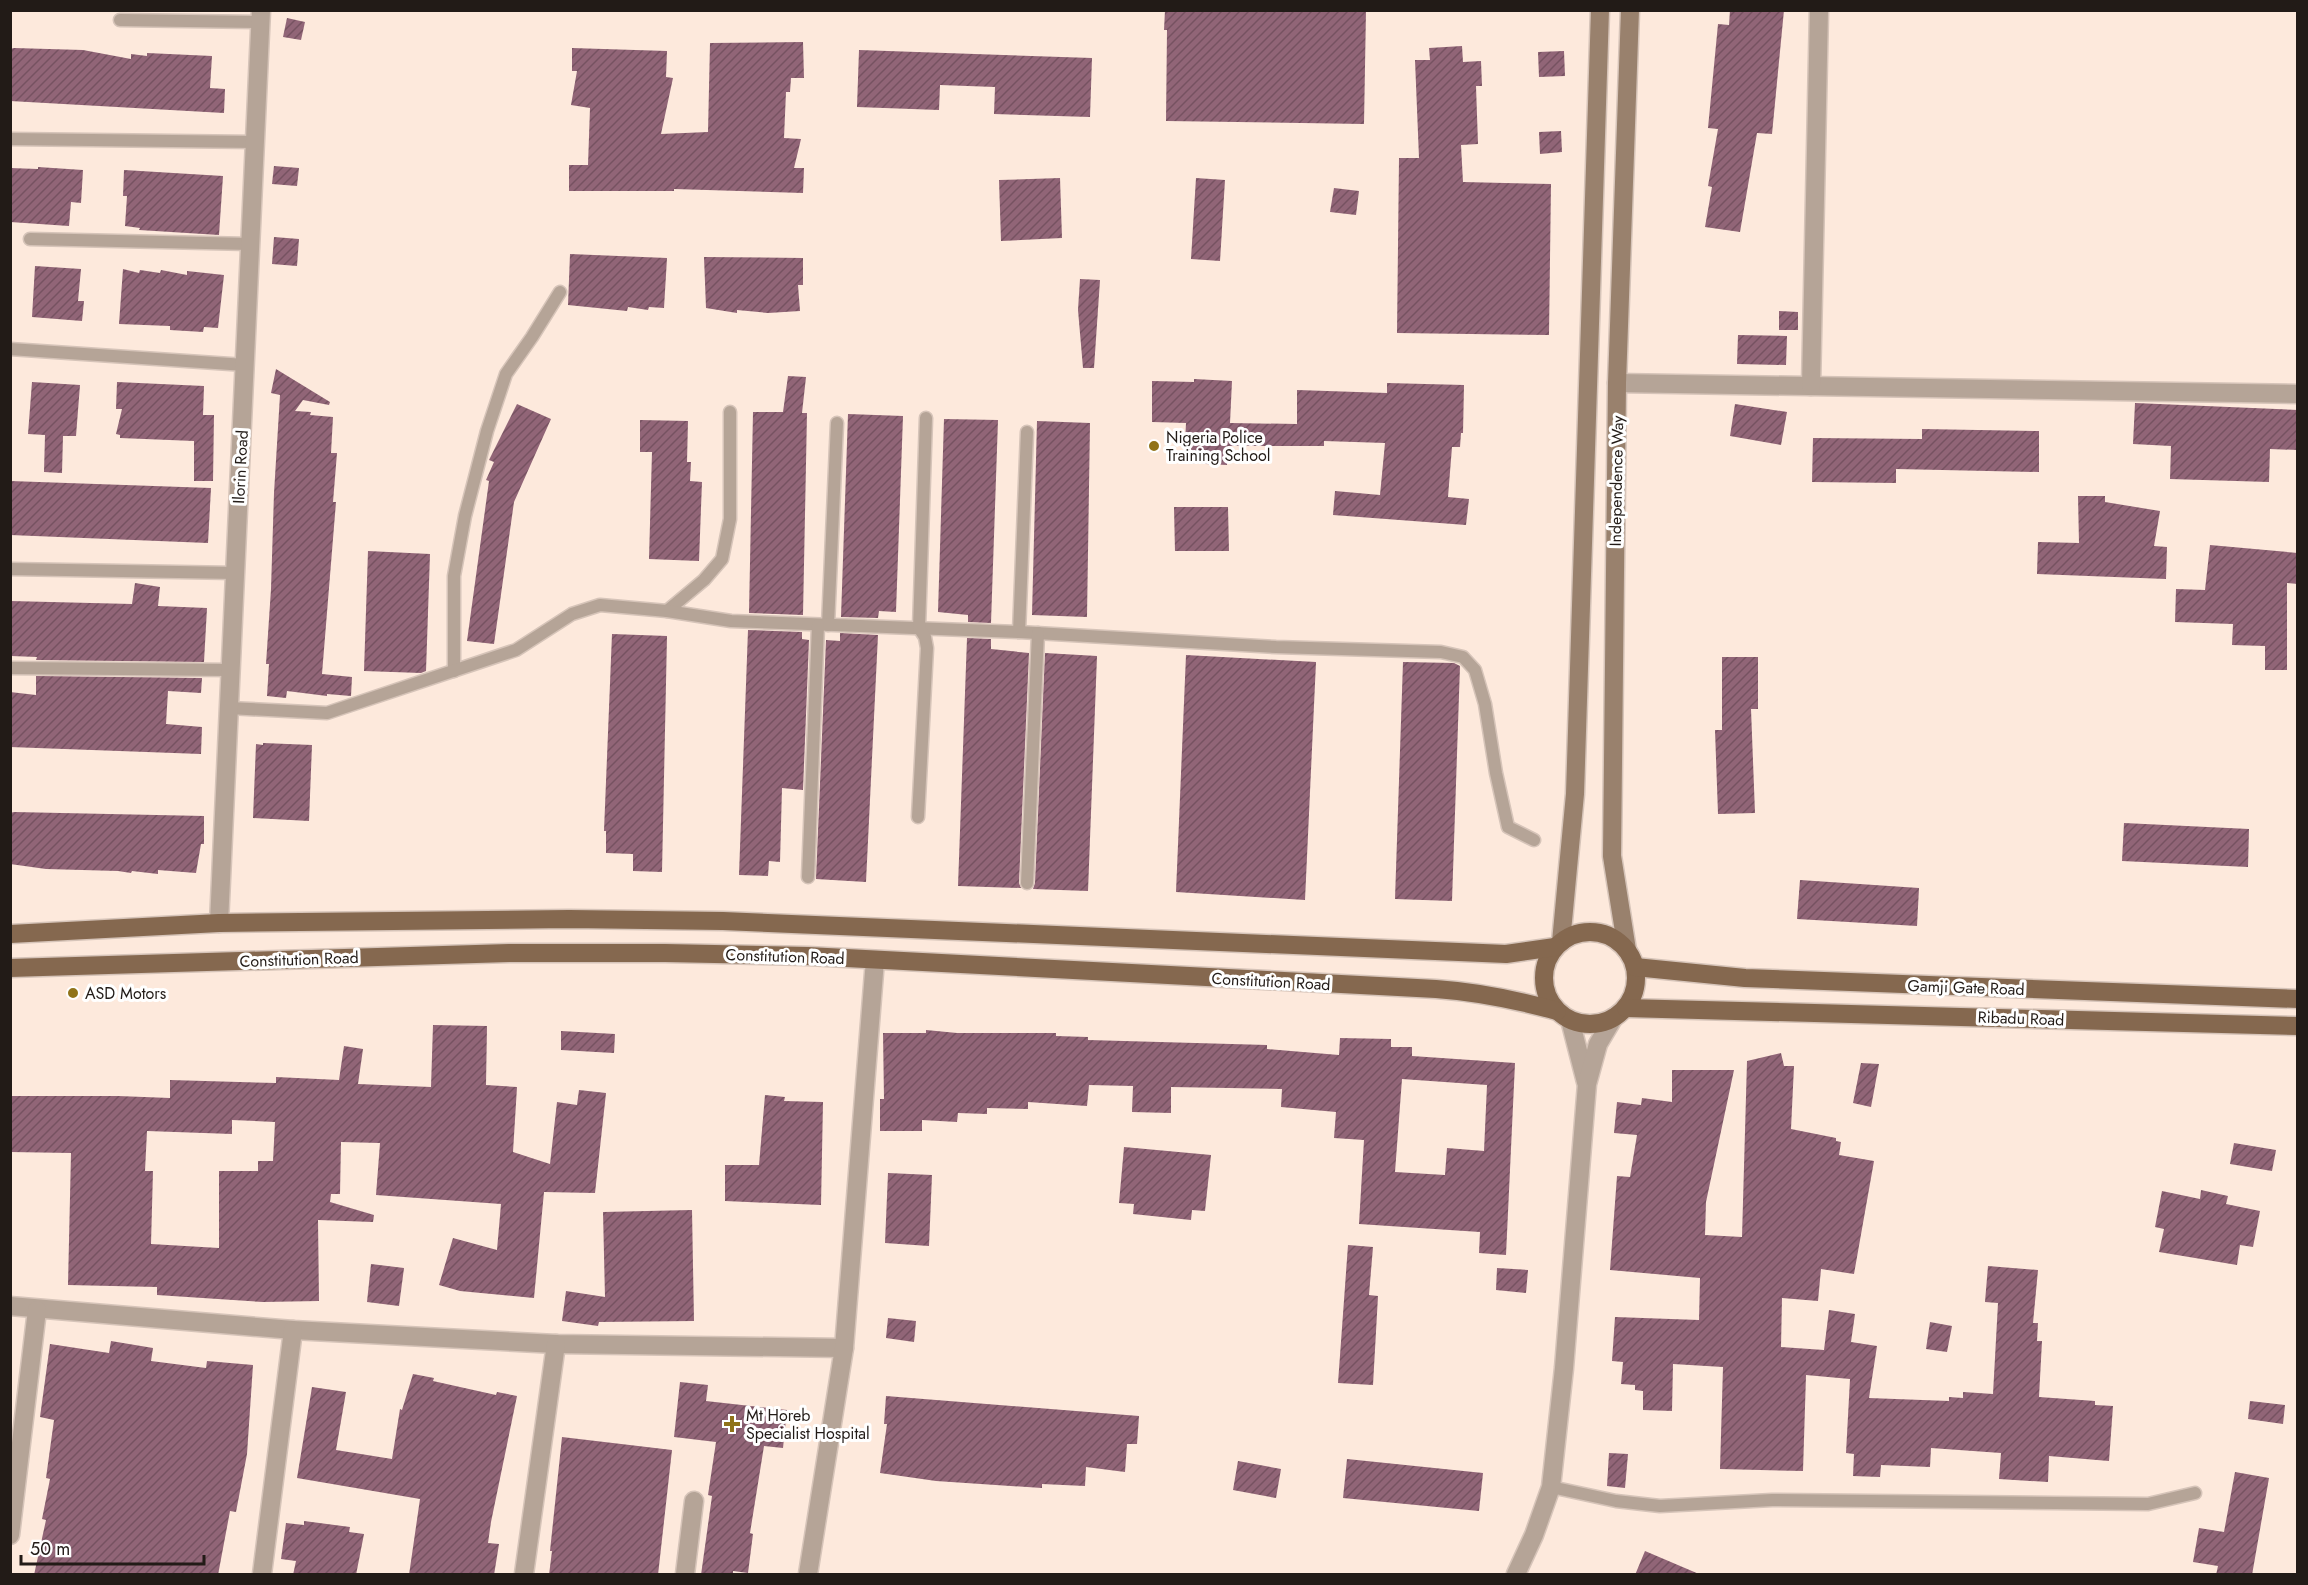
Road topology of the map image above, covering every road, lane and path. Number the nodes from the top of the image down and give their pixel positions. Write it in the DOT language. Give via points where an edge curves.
graph roads {
  1 [pos="1600,10"];
  2 [pos="1630,10"];
  3 [pos="1819,10"];
  4 [pos="261,16"];
  5 [pos="120,20"];
  6 [pos="10,139"];
  7 [pos="255,142"];
  8 [pos="30,239"];
  9 [pos="250,244"];
  10 [pos="560,292"];
  11 [pos="10,350"];
  12 [pos="245,365"];
  13 [pos="1617,383"];
  14 [pos="1811,386"];
  15 [pos="2298,394"];
  16 [pos="730,412"];
  17 [pos="926,418"];
  18 [pos="837,423"];
  19 [pos="1027,432"];
  20 [pos="10,569"];
  21 [pos="235,573"];
  22 [pos="667,611"];
  23 [pos="823,625"];
  24 [pos="919,628"];
  25 [pos="1019,632"];
  26 [pos="1038,633"];
  27 [pos="10,668"];
  28 [pos="231,670"];
  29 [pos="454,671"];
  30 [pos="229,708"];
  31 [pos="918,817"];
  32 [pos="1534,840"];
  33 [pos="808,878"];
  34 [pos="1027,883"];
  35 [pos="219,923"];
  36 [pos="10,934"];
  37 [pos="1558,945"];
  38 [pos="1627,950"];
  39 [pos="875,960"];
  40 [pos="1635,967"];
  41 [pos="10,968"];
  42 [pos="2298,999"];
  43 [pos="1620,1012"];
  44 [pos="1563,1015"];
  45 [pos="2298,1026"];
  46 [pos="1587,1084"];
  47 [pos="10,1306"];
  48 [pos="37,1310"];
  49 [pos="294,1330"];
  50 [pos="556,1344"];
  51 [pos="844,1347"];
  52 [pos="1551,1487"];
  53 [pos="2195,1493"];
  54 [pos="694,1501"];
  55 [pos="10,1535"];
  56 [pos="262,1575"];
  57 [pos="524,1575"];
  58 [pos="685,1575"];
  59 [pos="808,1575"];
  60 [pos="1516,1575"];
  1 -- 37 [label="main road, Independence Way" via="1575,794"];
  2 -- 13 [label="main road, Independence Way"];
  3 -- 14 [label="street"];
  4 -- 5 [label="lane"];
  4 -- 7 [label="street, Ilorin Road"];
  6 -- 7 [label="lane"];
  7 -- 9 [label="street, Ilorin Road"];
  8 -- 9 [label="lane"];
  9 -- 12 [label="street, Ilorin Road"];
  10 -- 29 [label="lane" via="506,374 487,431 454,576"];
  11 -- 12 [label="lane"];
  12 -- 21 [label="street, Ilorin Road"];
  13 -- 14 [label="street"];
  13 -- 38 [label="main road, Independence Way" via="1612,856"];
  14 -- 15 [label="street"];
  16 -- 22 [label="lane" via="730,519 722,559"];
  17 -- 24 [label="lane"];
  18 -- 23 [label="lane"];
  19 -- 25 [label="lane"];
  20 -- 21 [label="lane"];
  21 -- 28 [label="street, Ilorin Road"];
  22 -- 23 [label="lane" via="731,621"];
  22 -- 29 [label="lane" via="600,605 572,614 516,650"];
  23 -- 24 [label="lane"];
  23 -- 33 [label="lane"];
  24 -- 25 [label="lane"];
  24 -- 31 [label="lane" via="927,648"];
  25 -- 26 [label="lane"];
  26 -- 32 [label="lane" via="1441,652 1463,657 1475,670 1485,704 1508,827"];
  26 -- 34 [label="lane"];
  27 -- 28 [label="lane"];
  28 -- 30 [label="street, Ilorin Road"];
  29 -- 30 [label="lane" via="327,713"];
  30 -- 35 [label="street, Ilorin Road"];
  35 -- 36 [label="main road, Constitution Road"];
  35 -- 37 [label="main road, Constitution Road" via="443,919 723,921 1506,954"];
  37 -- 38 [label="main road" via="1577,933 1595,932 1613,938"];
  37 -- 44 [label="main road" via="1547,959 1544,987 1549,1000"];
  38 -- 40 [label="main road"];
  39 -- 41 [label="main road, Constitution Road" via="509,953"];
  39 -- 44 [label="main road, Constitution Road" via="1447,990 1509,998"];
  39 -- 51 [label="street"];
  40 -- 42 [label="main road, Gamji Gate Road" via="1745,978"];
  40 -- 43 [label="main road" via="1635,988"];
  43 -- 44 [label="main road" via="1600,1023 1585,1024"];
  43 -- 45 [label="main road, Ribadu Road" via="1745,1010"];
  43 -- 46 [label="street" via="1598,1044"];
  44 -- 46 [label="street"];
  46 -- 52 [label="street"];
  47 -- 48 [label="street"];
  48 -- 49 [label="street"];
  48 -- 55 [label="street"];
  49 -- 50 [label="street"];
  49 -- 56 [label="street"];
  50 -- 51 [label="street"];
  50 -- 57 [label="street"];
  51 -- 59 [label="street"];
  52 -- 53 [label="lane" via="1660,1506 1772,1500 2148,1504"];
  52 -- 60 [label="street"];
  54 -- 58 [label="street"];
}
